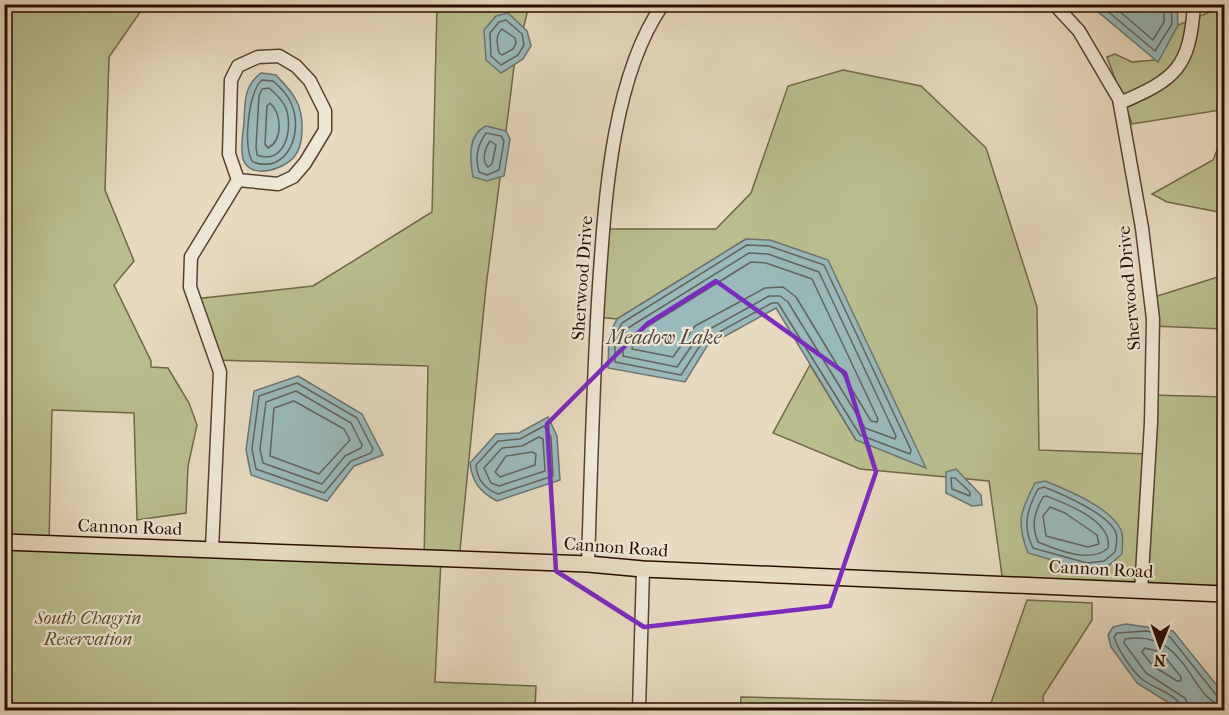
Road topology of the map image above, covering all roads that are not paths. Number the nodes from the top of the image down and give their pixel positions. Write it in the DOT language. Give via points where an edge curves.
graph roads {
  1 [pos="663,4"];
  2 [pos="1054,4"];
  3 [pos="1194,4"];
  4 [pos="1120,103"];
  5 [pos="238,180"];
  6 [pos="4,542"];
  7 [pos="212,549"];
  8 [pos="588,564"];
  9 [pos="643,569"];
  10 [pos="1141,591"];
  11 [pos="1224,594"];
  12 [pos="639,711"];
  1 -- 8 [label="street, Sherwood Drive" via="650,23 621,104 610,167 595,351"];
  2 -- 4 [label="street, Sherwood Drive" via="1079,31"];
  3 -- 4 [label="street" via="1192,32 1183,63 1168,79"];
  4 -- 10 [label="street, Sherwood Drive" via="1153,319"];
  5 -- 5 [label="street" via="278,184 293,177 325,130 325,111 310,81 279,56 258,57 238,66 231,80 228,154"];
  5 -- 7 [label="street" via="191,257 190,287 220,372"];
  6 -- 7 [label="main road, Cannon Road"];
  7 -- 8 [label="main road, Cannon Road"];
  8 -- 9 [label="main road, Cannon Road"];
  9 -- 10 [label="main road, Cannon Road"];
  9 -- 12 [label="street"];
  10 -- 11 [label="main road, Cannon Road"];
}
